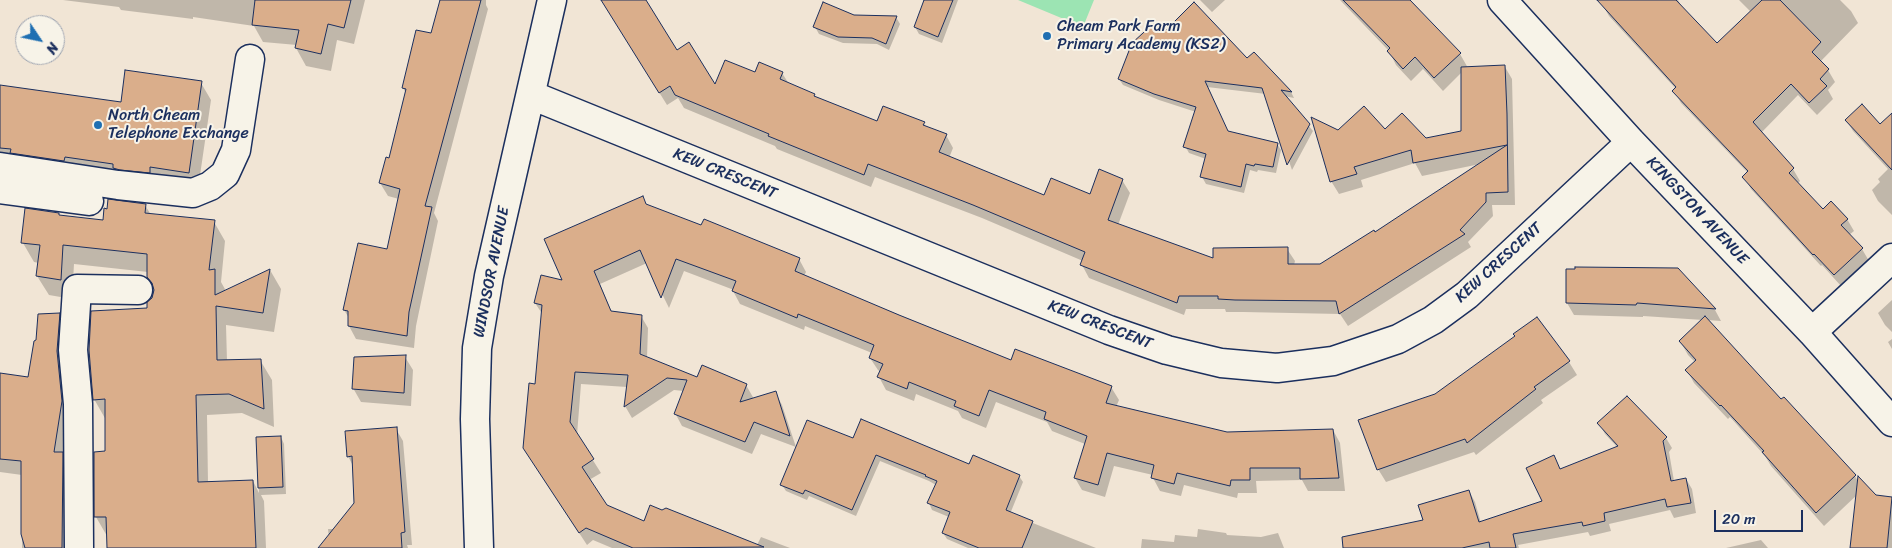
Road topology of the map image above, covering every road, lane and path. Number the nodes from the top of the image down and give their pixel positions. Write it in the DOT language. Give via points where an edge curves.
graph roads {
  1 [pos="552,0"];
  2 [pos="1502,0"];
  3 [pos="250,59"];
  4 [pos="531,95"];
  5 [pos="1631,142"];
  6 [pos="0,167"];
  7 [pos="0,190"];
  8 [pos="89,202"];
  9 [pos="1892,258"];
  10 [pos="138,290"];
  11 [pos="1812,332"];
  12 [pos="1892,422"];
  13 [pos="79,548"];
  14 [pos="479,548"];
  1 -- 4 [label="street, WINDSOR AVENUE"];
  2 -- 5 [label="street, KINGSTON AVENUE"];
  3 -- 6 [label="street" via="236,150 225,174 210,186 193,193"];
  4 -- 5 [label="street, KEW CRESCENT" via="1109,330 1167,350 1221,362 1277,368 1333,361 1398,339 1433,320 1467,295"];
  4 -- 14 [label="street, WINDSOR AVENUE" via="489,276 477,348 474,419"];
  5 -- 11 [label="street, KINGSTON AVENUE"];
  7 -- 8 [label="street"];
  9 -- 11 [label="street"];
  10 -- 13 [label="street" via="77,289 73,350 78,404"];
  11 -- 12 [label="street, KINGSTON AVENUE"];
}
